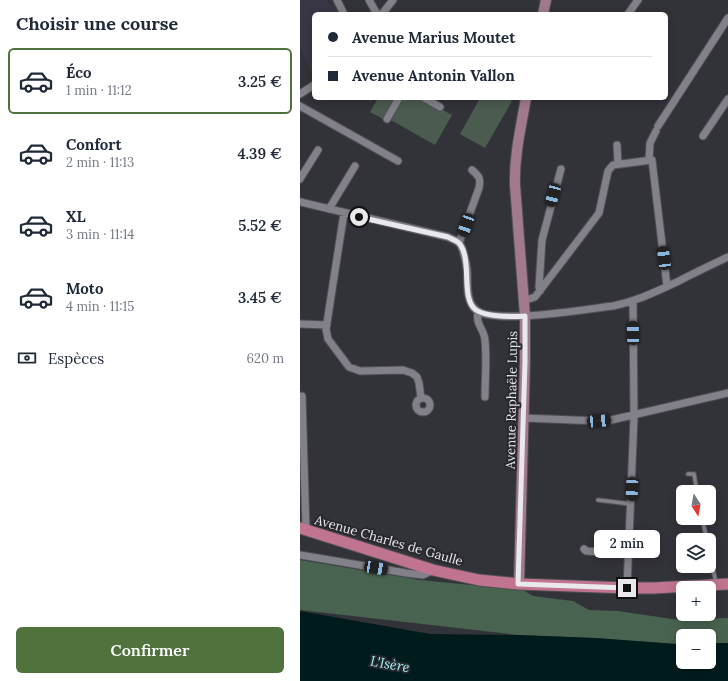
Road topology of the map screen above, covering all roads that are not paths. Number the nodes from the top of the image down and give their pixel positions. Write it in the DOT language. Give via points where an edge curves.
graph roads {
  1 [pos="337,0"];
  2 [pos="369,0"];
  3 [pos="393,0"];
  4 [pos="546,0"];
  5 [pos="638,0"];
  6 [pos="343,12"];
  7 [pos="379,12"];
  8 [pos="383,12"];
  9 [pos="543,12"];
  10 [pos="629,12"];
  11 [pos="728,18"];
  12 [pos="312,86"];
  13 [pos="300,94"];
  14 [pos="728,99"];
  15 [pos="398,100"];
  16 [pos="428,100"];
  17 [pos="526,100"];
  18 [pos="300,106"];
  19 [pos="440,107"];
  20 [pos="387,119"];
  21 [pos="703,136"];
  22 [pos="617,145"];
  23 [pos="318,150"];
  24 [pos="649,160"];
  25 [pos="398,161"];
  26 [pos="618,164"];
  27 [pos="355,166"];
  28 [pos="561,169"];
  29 [pos="472,170"];
  30 [pos="300,179"];
  31 [pos="300,202"];
  32 [pos="329,209"];
  33 [pos="344,213"];
  34 [pos="459,243"];
  35 [pos="728,257"];
  36 [pos="667,286"];
  37 [pos="540,291"];
  38 [pos="524,301"];
  39 [pos="633,302"];
  40 [pos="478,312"];
  41 [pos="525,316"];
  42 [pos="300,324"];
  43 [pos="327,325"];
  44 [pos="728,393"];
  45 [pos="302,396"];
  46 [pos="485,397"];
  47 [pos="421,398"];
  48 [pos="634,414"];
  49 [pos="523,418"];
  50 [pos="688,474"];
  51 [pos="696,485"];
  52 [pos="598,500"];
  53 [pos="631,504"];
  54 [pos="303,529"];
  55 [pos="584,550"];
  56 [pos="628,554"];
  57 [pos="300,555"];
  58 [pos="433,570"];
  59 [pos="518,584"];
  60 [pos="728,584"];
  61 [pos="716,585"];
  62 [pos="676,587"];
  63 [pos="627,588"];
  1 -- 6 [label="street"];
  2 -- 7 [label="street"];
  3 -- 8 [label="street"];
  4 -- 9 [label="street"];
  5 -- 10 [label="street"];
  11 -- 24 [label="street" via="657,129 650,143"];
  12 -- 13 [label="street"];
  14 -- 21 [label="street"];
  15 -- 20 [label="street"];
  16 -- 19 [label="street"];
  17 -- 38 [label="street, Avenue Raphaële Lupis" via="514,169"];
  18 -- 25 [label="street"];
  22 -- 26 [label="street"];
  23 -- 30 [label="street"];
  24 -- 26 [label="street"];
  24 -- 36 [label="street" via="652,160"];
  26 -- 37 [label="street" via="613,165 608,171 599,213"];
  27 -- 32 [label="street"];
  28 -- 37 [label="street" via="542,240"];
  29 -- 34 [label="street" via="479,177 479,188"];
  31 -- 32 [label="street"];
  32 -- 33 [label="street"];
  33 -- 34 [label="street" via="448,237"];
  33 -- 43 [label="street"];
  34 -- 40 [label="street" via="466,262 470,302"];
  35 -- 36 [label="street"];
  36 -- 39 [label="street"];
  37 -- 38 [label="street" via="535,297"];
  38 -- 41 [label="street, Avenue Raphaële Lupis"];
  39 -- 41 [label="street"];
  39 -- 48 [label="street"];
  40 -- 41 [label="street"];
  40 -- 46 [label="street" via="477,320 486,339"];
  41 -- 49 [label="street, Avenue Raphaële Lupis"];
  42 -- 43 [label="street"];
  43 -- 47 [label="street" via="328,338 349,367 360,371 403,370 412,373 417,377"];
  44 -- 48 [label="street"];
  45 -- 54 [label="street"];
  48 -- 49 [label="street" via="607,421"];
  48 -- 53 [label="street"];
  49 -- 59 [label="street, Avenue Raphaële Lupis"];
  50 -- 51 [label="lane" via="694,474"];
  52 -- 53 [label="lane"];
  53 -- 56 [label="street"];
  54 -- 58 [label="main road, Avenue Charles de Gaulle"];
  55 -- 56 [label="street"];
  56 -- 63 [label="street"];
  57 -- 58 [label="street" via="423,575"];
  58 -- 59 [label="main road, Avenue Charles de Gaulle" via="479,580"];
  59 -- 63 [label="main road, Avenue Charles de Gaulle"];
  60 -- 61 [label="main road, Avenue Charles de Gaulle"];
  62 -- 63 [label="main road, Avenue Charles de Gaulle"];
}
